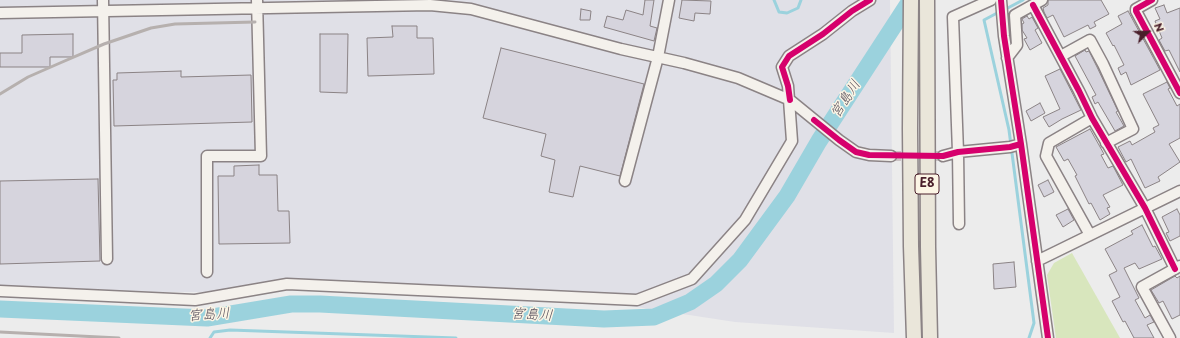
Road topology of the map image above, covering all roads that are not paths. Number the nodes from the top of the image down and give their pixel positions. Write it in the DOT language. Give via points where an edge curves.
graph roads {
  1 [pos="103,0"];
  2 [pos="669,0"];
  3 [pos="870,0"];
  4 [pos="911,0"];
  5 [pos="927,0"];
  6 [pos="991,0"];
  7 [pos="1001,0"];
  8 [pos="1152,0"];
  9 [pos="1038,2"];
  10 [pos="414,3"];
  11 [pos="257,4"];
  12 [pos="104,11"];
  13 [pos="0,13"];
  14 [pos="1060,56"];
  15 [pos="658,57"];
  16 [pos="1007,58"];
  17 [pos="1180,93"];
  18 [pos="790,100"];
  19 [pos="1092,118"];
  20 [pos="1106,143"];
  21 [pos="1021,144"];
  22 [pos="958,152"];
  23 [pos="891,156"];
  24 [pos="943,156"];
  25 [pos="625,181"];
  26 [pos="1180,191"];
  27 [pos="1145,208"];
  28 [pos="959,224"];
  29 [pos="1090,235"];
  30 [pos="107,259"];
  31 [pos="1037,261"];
  32 [pos="1178,267"];
  33 [pos="207,272"];
  34 [pos="0,291"];
  35 [pos="914,338"];
  36 [pos="930,338"];
  37 [pos="1048,338"];
  38 [pos="1170,338"];
  1 -- 12 [label="street"];
  2 -- 15 [label="street"];
  3 -- 18 [label="street" via="789,56 782,67"];
  4 -- 35 [label="highway, E8" via="911,246"];
  5 -- 36 [label="highway, E8"];
  6 -- 22 [label="street" via="953,17"];
  7 -- 16 [label="street"];
  8 -- 17 [label="street" via="1136,11"];
  9 -- 14 [label="street"];
  9 -- 16 [label="street" via="1015,15 1017,45"];
  10 -- 11 [label="street"];
  10 -- 15 [label="street" via="471,9"];
  11 -- 12 [label="street"];
  11 -- 33 [label="street" via="261,156 207,156"];
  12 -- 13 [label="street"];
  12 -- 30 [label="street"];
  14 -- 19 [label="street"];
  14 -- 20 [label="street" via="1090,40 1104,64 1133,129"];
  15 -- 18 [label="street" via="738,78"];
  15 -- 25 [label="street"];
  16 -- 21 [label="street"];
  18 -- 23 [label="street" via="856,152"];
  18 -- 34 [label="street" via="792,141 745,220 692,279 637,300 287,284 196,300"];
  19 -- 20 [label="street"];
  19 -- 29 [label="street" via="1049,142 1046,156"];
  20 -- 27 [label="street"];
  21 -- 22 [label="street"];
  21 -- 31 [label="street"];
  22 -- 24 [label="street"];
  22 -- 28 [label="street"];
  26 -- 27 [label="street"];
  27 -- 29 [label="street"];
  27 -- 32 [label="street"];
  29 -- 31 [label="street"];
  31 -- 37 [label="street"];
  32 -- 38 [label="street" via="1142,287"];
}
